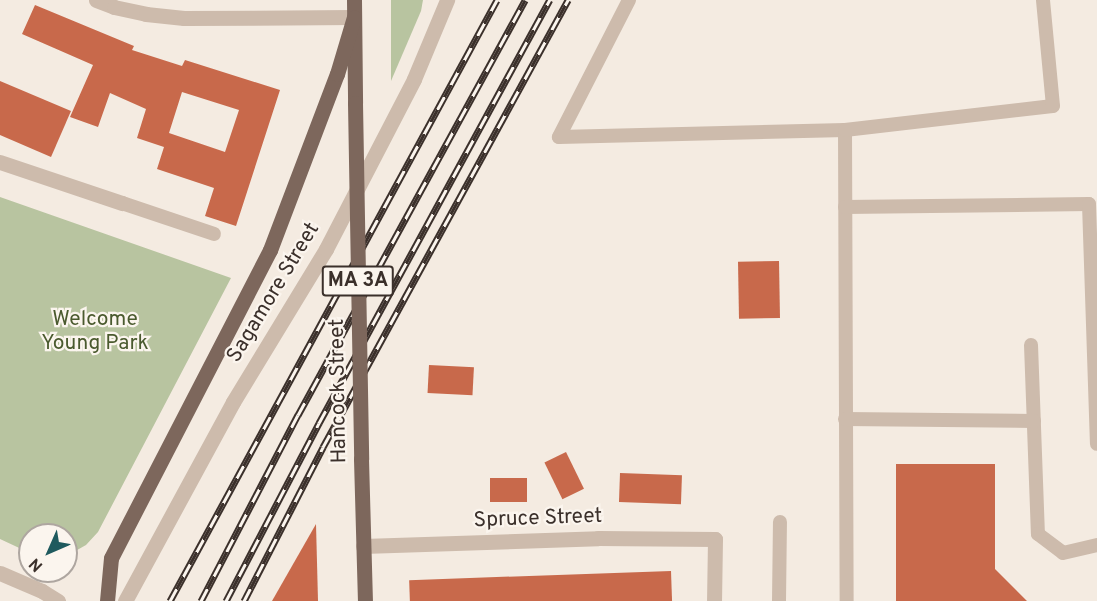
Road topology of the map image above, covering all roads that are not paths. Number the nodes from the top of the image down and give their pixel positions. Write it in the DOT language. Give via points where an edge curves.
graph roads {
  1 [pos="354,0"];
  2 [pos="447,0"];
  3 [pos="629,0"];
  4 [pos="1043,0"];
  5 [pos="98,1"];
  6 [pos="354,17"];
  7 [pos="846,130"];
  8 [pos="0,162"];
  9 [pos="122,203"];
  10 [pos="845,207"];
  11 [pos="214,234"];
  12 [pos="1095,343"];
  13 [pos="1031,345"];
  14 [pos="845,419"];
  15 [pos="1034,421"];
  16 [pos="1097,444"];
  17 [pos="780,522"];
  18 [pos="1097,545"];
  19 [pos="363,546"];
  20 [pos="1,575"];
  21 [pos="58,601"];
  22 [pos="107,601"];
  23 [pos="125,601"];
  24 [pos="364,601"];
  25 [pos="714,601"];
  26 [pos="779,601"];
  27 [pos="848,601"];
  1 -- 6 [label="main road, Hancock Street / MA 3A"];
  2 -- 23 [label="street, Sagamore Street" via="414,79 326,249 233,402"];
  3 -- 7 [label="lane" via="559,137"];
  4 -- 7 [label="lane" via="1053,106"];
  5 -- 6 [label="street" via="146,14 184,18"];
  6 -- 19 [label="main road, Hancock Street / MA 3A, bridge"];
  6 -- 22 [label="main road" via="337,74 270,250 111,558"];
  7 -- 10 [label="lane"];
  8 -- 9 [label="street"];
  9 -- 11 [label="lane"];
  10 -- 12 [label="lane" via="1089,204"];
  10 -- 14 [label="lane"];
  12 -- 16 [label="lane"];
  13 -- 15 [label="lane"];
  14 -- 15 [label="lane"];
  14 -- 27 [label="lane"];
  15 -- 18 [label="lane" via="1038,534 1063,553"];
  17 -- 26 [label="lane"];
  19 -- 24 [label="main road, Hancock Street / MA 3A"];
  19 -- 25 [label="street, Spruce Street" via="598,538 715,539"];
  20 -- 21 [label="street"];
}
